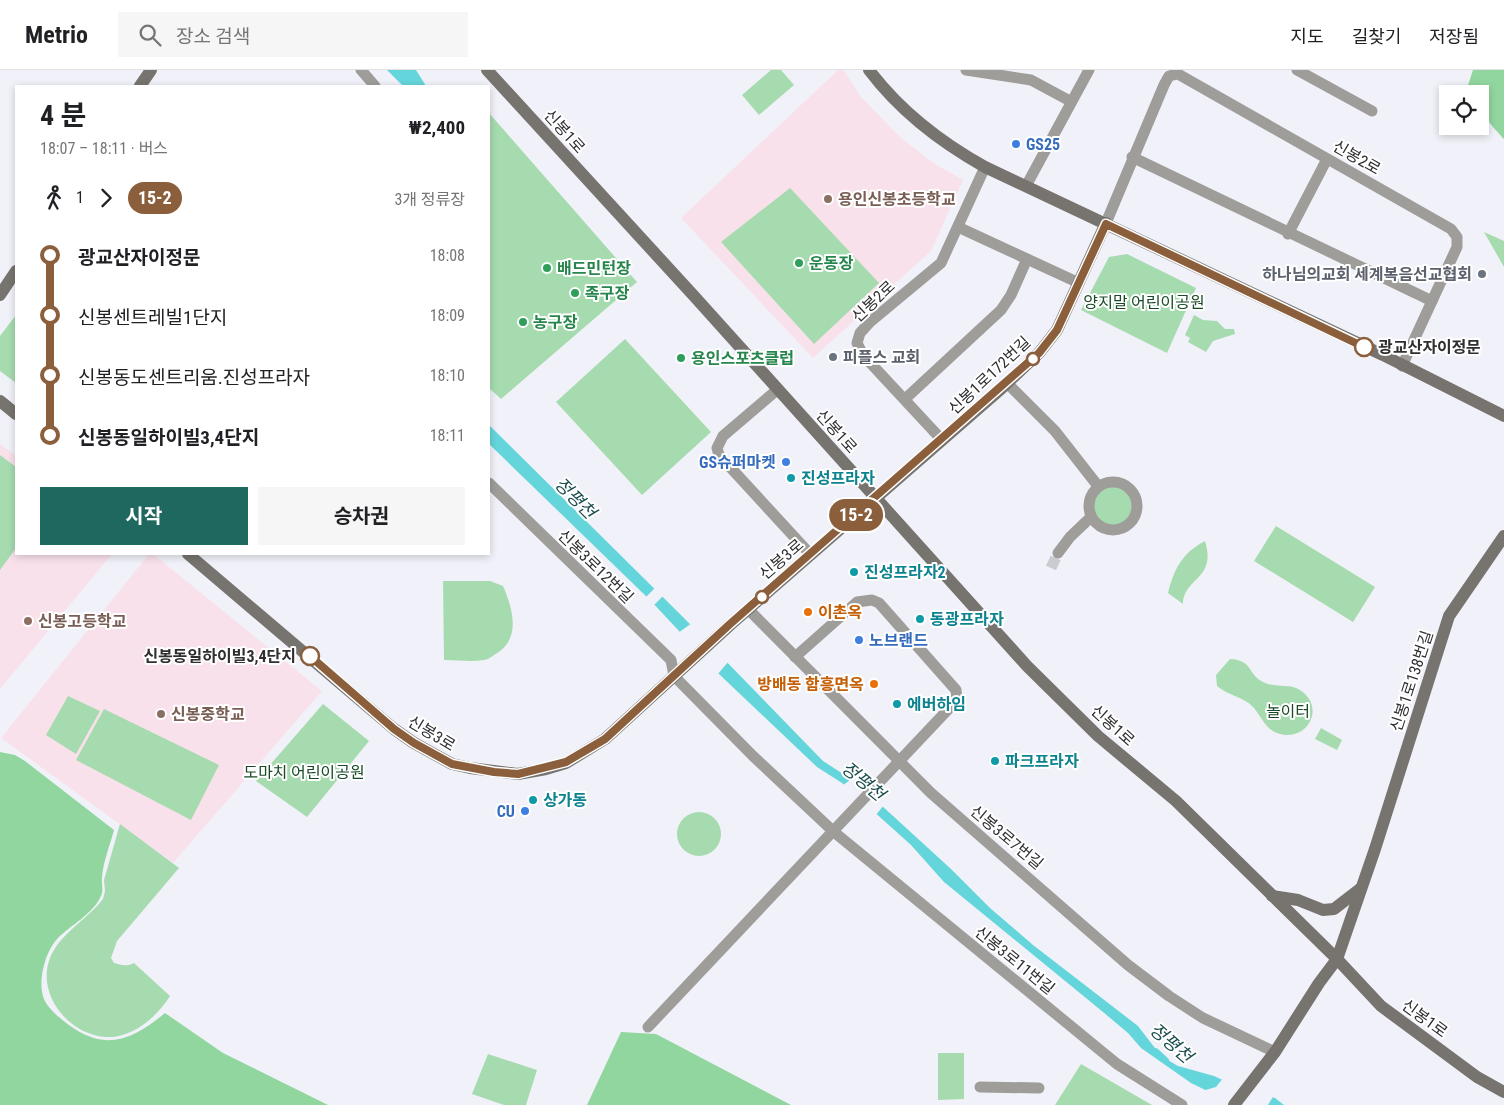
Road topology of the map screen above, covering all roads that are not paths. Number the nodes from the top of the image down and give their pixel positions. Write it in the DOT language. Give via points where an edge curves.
graph roads {
  1 [pos="151,70"];
  2 [pos="361,70"];
  3 [pos="487,70"];
  4 [pos="869,70"];
  5 [pos="966,70"];
  6 [pos="1089,70"];
  7 [pos="1297,70"];
  8 [pos="1178,72"];
  9 [pos="141,85"];
  10 [pos="374,85"];
  11 [pos="1070,101"];
  12 [pos="1372,111"];
  13 [pos="1132,158"];
  14 [pos="1327,159"];
  15 [pos="985,167"];
  16 [pos="1026,186"];
  17 [pos="1106,224"];
  18 [pos="958,227"];
  19 [pos="1288,234"];
  20 [pos="1027,259"];
  21 [pos="15,272"];
  22 [pos="1079,283"];
  23 [pos="0,295"];
  24 [pos="1432,301"];
  25 [pos="1402,366"];
  26 [pos="1007,383"];
  27 [pos="778,389"];
  28 [pos="905,399"];
  29 [pos="0,401"];
  30 [pos="15,413"];
  31 [pos="1504,416"];
  32 [pos="942,440"];
  33 [pos="490,484"];
  34 [pos="1098,486"];
  35 [pos="875,497"];
  36 [pos="1091,517"];
  37 [pos="1504,536"];
  38 [pos="1058,552"];
  39 [pos="810,554"];
  40 [pos="189,555"];
  41 [pos="748,610"];
  42 [pos="795,657"];
  43 [pos="674,676"];
  44 [pos="898,761"];
  45 [pos="834,832"];
  46 [pos="1362,887"];
  47 [pos="1272,896"];
  48 [pos="1337,959"];
  49 [pos="648,1027"];
  50 [pos="1275,1052"];
  51 [pos="980,1087"];
  52 [pos="1039,1088"];
  53 [pos="1504,1092"];
  54 [pos="1182,1105"];
  55 [pos="1234,1105"];
  1 -- 9 [label="street"];
  2 -- 10 [label="street"];
  3 -- 27 [label="street, 신봉1로"];
  4 -- 15 [label="street" via="919,124 958,153"];
  5 -- 11 [label="street" via="1031,80"];
  6 -- 11 [label="street"];
  7 -- 12 [label="street"];
  8 -- 13 [label="street, 신봉2로" via="1169,76 1164,85"];
  8 -- 14 [label="street, 신봉2로"];
  11 -- 16 [label="street"];
  13 -- 17 [label="street, 신봉2로"];
  13 -- 19 [label="street"];
  14 -- 19 [label="street"];
  14 -- 24 [label="street, 신봉2로" via="1451,229 1457,237 1457,246"];
  15 -- 16 [label="street"];
  15 -- 18 [label="street, 신봉2로"];
  16 -- 17 [label="street"];
  17 -- 22 [label="street, 신봉1로172번길"];
  17 -- 25 [label="street"];
  18 -- 20 [label="street"];
  18 -- 28 [label="street, 신봉2로" via="941,263 860,333 857,343 864,355"];
  19 -- 24 [label="street"];
  20 -- 22 [label="street"];
  20 -- 28 [label="street" via="1001,310"];
  21 -- 23 [label="street"];
  22 -- 26 [label="street, 신봉1로172번길" via="1057,330 1039,353"];
  24 -- 25 [label="street, 신봉2로"];
  25 -- 31 [label="street"];
  26 -- 32 [label="street, 신봉1로172번길"];
  26 -- 34 [label="street" via="1056,431"];
  27 -- 35 [label="street, 신봉1로"];
  27 -- 39 [label="street" via="723,436 717,448 719,455"];
  28 -- 32 [label="street, 신봉2로"];
  29 -- 30 [label="street"];
  32 -- 35 [label="street, 신봉1로172번길"];
  33 -- 43 [label="street, 신봉3로12번길" via="671,660"];
  34 -- 36 [label="street" via="1089,499"];
  34 -- 36 [label="street" via="1114,482 1122,484 1134,495 1136,512 1127,525 1113,530 1098,526"];
  35 -- 39 [label="street, 신봉3로"];
  35 -- 47 [label="street, 신봉1로" via="1027,666 1098,736 1176,801"];
  36 -- 38 [label="street"];
  37 -- 46 [label="street, 신봉1로138번길" via="1449,616"];
  39 -- 41 [label="street, 신봉3로"];
  40 -- 43 [label="street, 신봉3로" via="394,729 452,764 518,774 566,762 605,739"];
  41 -- 42 [label="street, 신봉3로7번길"];
  41 -- 43 [label="street, 신봉3로"];
  42 -- 44 [label="street, 신봉3로7번길"];
  42 -- 44 [label="street" via="857,602 872,600 879,603 958,696 947,713"];
  43 -- 45 [label="street, 신봉3로11번길"];
  44 -- 45 [label="street"];
  44 -- 50 [label="street, 신봉3로7번길" via="1135,970 1203,1018"];
  45 -- 49 [label="street"];
  45 -- 54 [label="street, 신봉3로11번길" via="1117,1064"];
  46 -- 47 [label="street" via="1328,910"];
  46 -- 48 [label="street, 신봉1로138번길"];
  47 -- 48 [label="street, 신봉1로"];
  48 -- 50 [label="street"];
  48 -- 53 [label="street, 신봉1로" via="1380,1006"];
  50 -- 55 [label="street"];
  51 -- 52 [label="street"];
}
